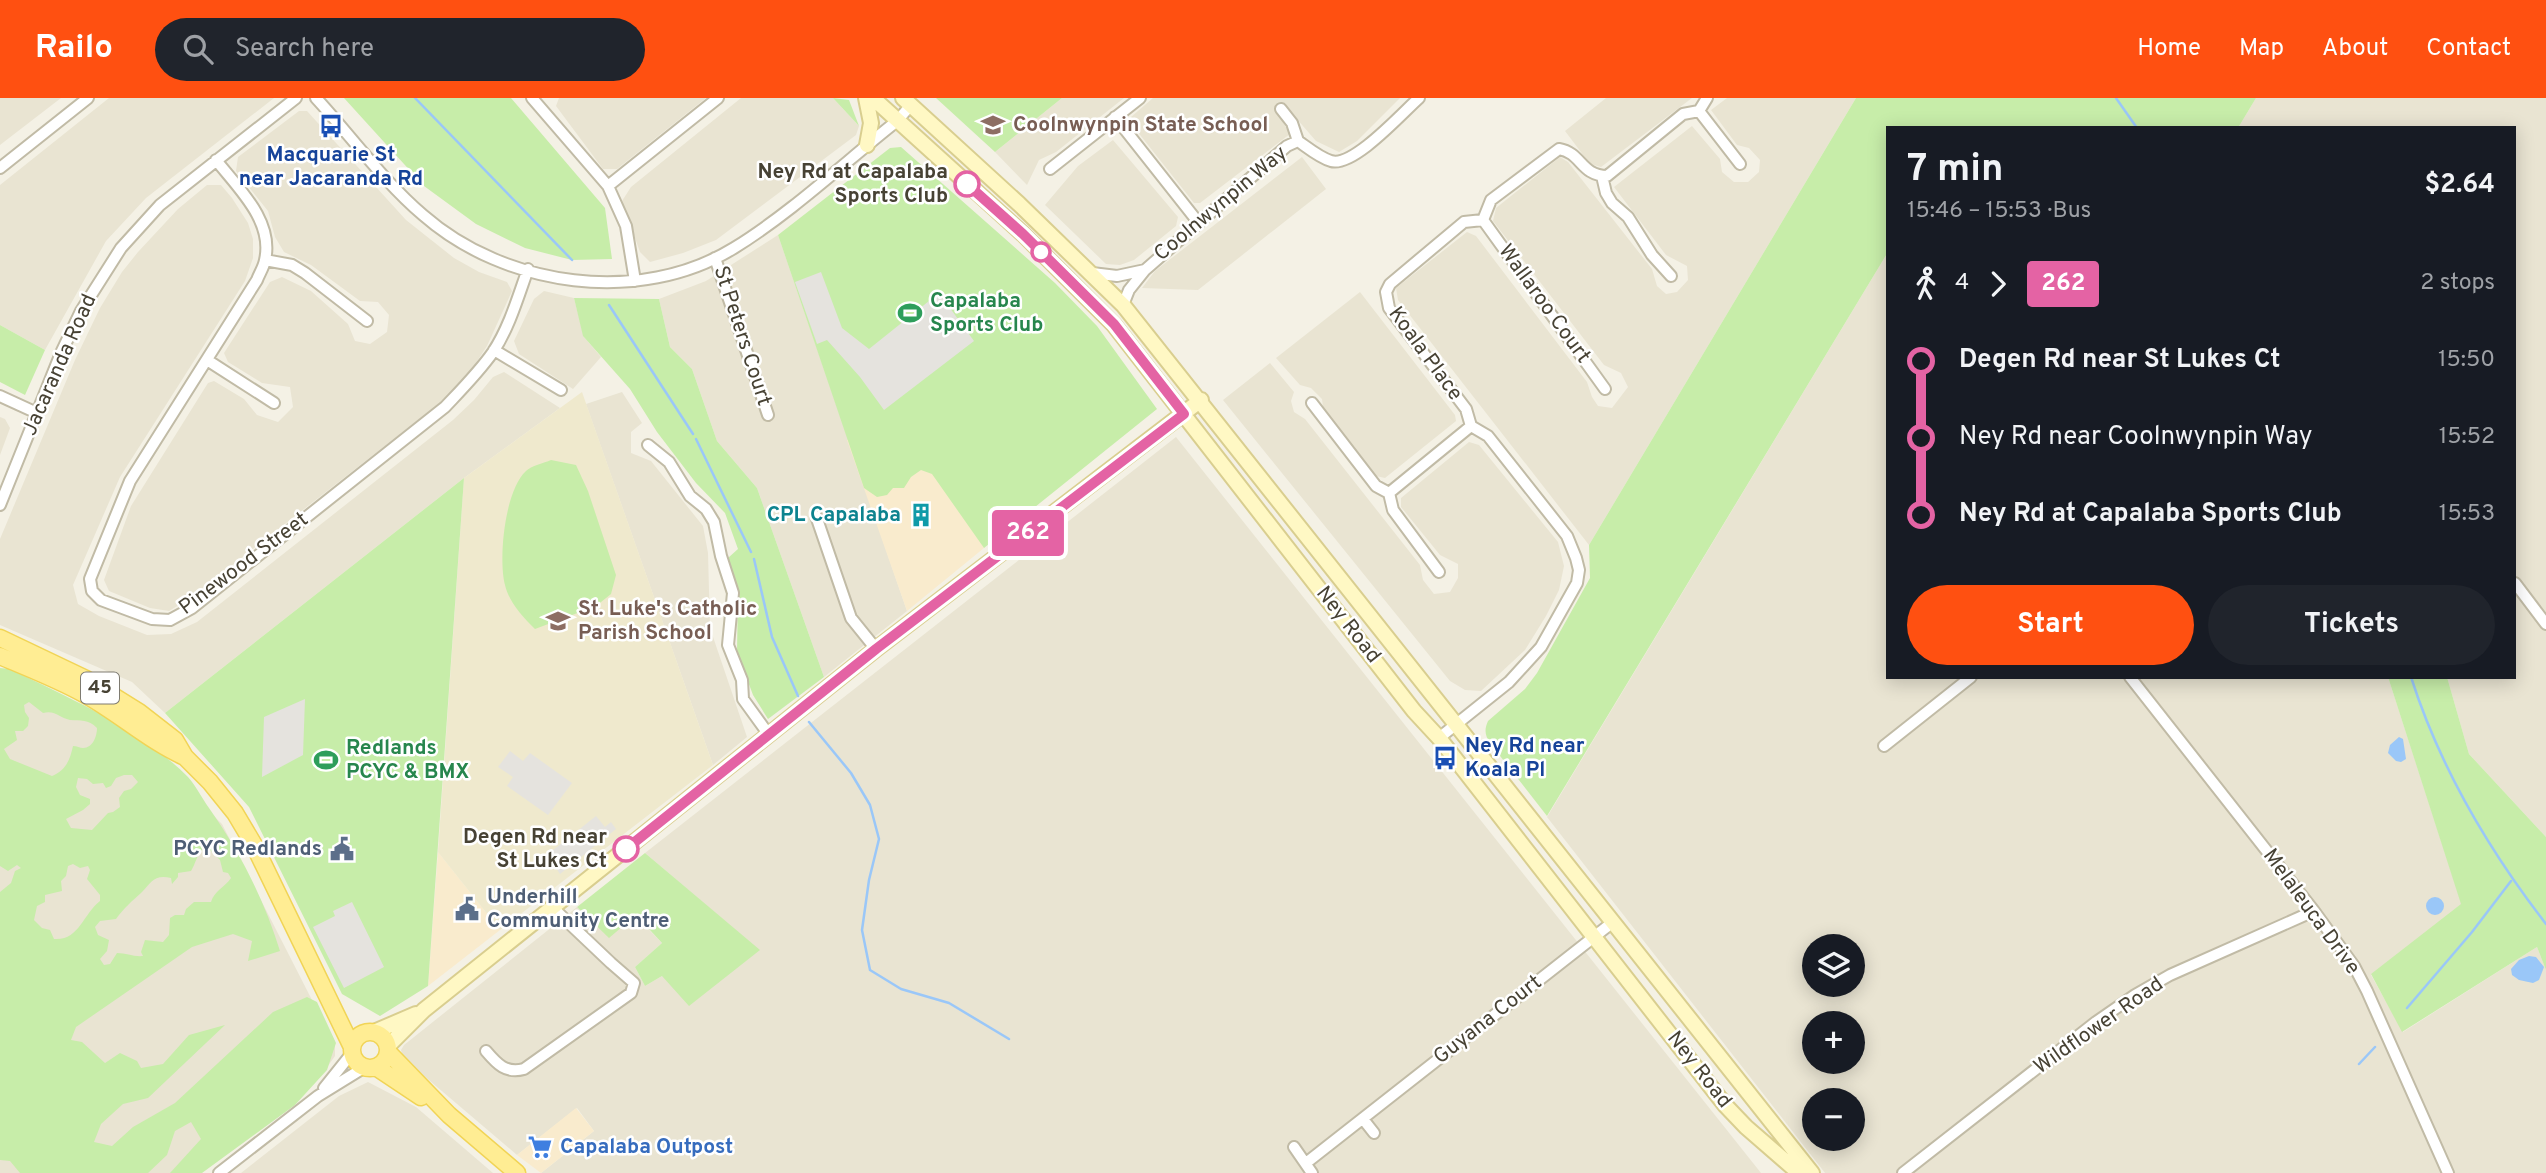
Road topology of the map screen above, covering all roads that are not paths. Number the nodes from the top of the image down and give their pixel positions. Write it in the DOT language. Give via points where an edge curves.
graph roads {
  1 [pos="88,98"];
  2 [pos="296,98"];
  3 [pos="316,98"];
  4 [pos="533,98"];
  5 [pos="718,98"];
  6 [pos="866,98"];
  7 [pos="873,98"];
  8 [pos="1140,98"];
  9 [pos="1418,98"];
  10 [pos="1707,98"];
  11 [pos="907,102"];
  12 [pos="1281,109"];
  13 [pos="1699,111"];
  14 [pos="1115,117"];
  15 [pos="897,121"];
  16 [pos="1298,141"];
  17 [pos="867,145"];
  18 [pos="216,160"];
  19 [pos="1740,164"];
  20 [pos="0,168"];
  21 [pos="1050,169"];
  22 [pos="1602,176"];
  23 [pos="608,186"];
  24 [pos="1483,220"];
  25 [pos="1198,222"];
  26 [pos="715,258"];
  27 [pos="265,260"];
  28 [pos="528,270"];
  29 [pos="1145,270"];
  30 [pos="1093,273"];
  31 [pos="1671,276"];
  32 [pos="635,281"];
  33 [pos="1123,304"];
  34 [pos="367,321"];
  35 [pos="494,350"];
  36 [pos="207,360"];
  37 [pos="1605,389"];
  38 [pos="561,390"];
  39 [pos="0,396"];
  40 [pos="1201,400"];
  41 [pos="274,402"];
  42 [pos="1312,403"];
  43 [pos="37,413"];
  44 [pos="1184,414"];
  45 [pos="768,415"];
  46 [pos="1471,426"];
  47 [pos="648,445"];
  48 [pos="1389,493"];
  49 [pos="0,505"];
  50 [pos="816,516"];
  51 [pos="1439,572"];
  52 [pos="2516,584"];
  53 [pos="2546,624"];
  54 [pos="0,638"];
  55 [pos="876,649"];
  56 [pos="0,656"];
  57 [pos="1968,679"];
  58 [pos="2132,679"];
  59 [pos="1456,725"];
  60 [pos="769,735"];
  61 [pos="1439,738"];
  62 [pos="1884,746"];
  63 [pos="185,757"];
  64 [pos="553,908"];
  65 [pos="2314,911"];
  66 [pos="1612,922"];
  67 [pos="1595,937"];
  68 [pos="331,1003"];
  69 [pos="424,1010"];
  70 [pos="370,1032"];
  71 [pos="388,1049"];
  72 [pos="352,1050"];
  73 [pos="486,1052"];
  74 [pos="371,1067"];
  75 [pos="318,1096"];
  76 [pos="449,1115"];
  77 [pos="1363,1119"];
  78 [pos="1374,1132"];
  79 [pos="1294,1147"];
  80 [pos="1309,1168"];
  81 [pos="219,1173"];
  82 [pos="517,1173"];
  83 [pos="1799,1173"];
  84 [pos="1812,1173"];
  85 [pos="1903,1173"];
  86 [pos="2448,1173"];
  1 -- 20 [label="street"];
  2 -- 18 [label="street, Jacaranda Road"];
  3 -- 28 [label="street" via="422,215 473,250"];
  4 -- 23 [label="street"];
  5 -- 23 [label="street"];
  6 -- 17 [label="main road" via="871,123"];
  7 -- 15 [label="main road, Ney Road"];
  8 -- 14 [label="street"];
  9 -- 16 [label="street, Coolnwynpin Way" via="1377,138 1345,160 1331,161"];
  10 -- 13 [label="street"];
  11 -- 15 [label="street"];
  11 -- 30 [label="main road, Ney Road"];
  12 -- 16 [label="street, Coolnwynpin Way"];
  13 -- 19 [label="street"];
  13 -- 22 [label="street" via="1683,114"];
  14 -- 21 [label="street"];
  14 -- 25 [label="street"];
  15 -- 17 [label="street"];
  15 -- 44 [label="main road, Ney Road" via="1023,234 1114,324"];
  16 -- 25 [label="street, Coolnwynpin Way"];
  17 -- 26 [label="street" via="752,236"];
  18 -- 27 [label="street" via="256,211 265,234"];
  18 -- 43 [label="street, Jacaranda Road" via="160,205 121,248 71,332"];
  22 -- 24 [label="street" via="1586,171 1570,151 1559,149 1491,200"];
  22 -- 31 [label="street" via="1612,203 1628,217"];
  23 -- 32 [label="street" via="626,226"];
  24 -- 37 [label="street, Wallaroo Court"];
  24 -- 46 [label="street, Koala Place" via="1464,222 1386,292 1389,308 1466,409"];
  25 -- 29 [label="street, Coolnwynpin Way"];
  26 -- 32 [label="street"];
  26 -- 45 [label="street, St Peters Court"];
  27 -- 34 [label="street" via="292,265"];
  27 -- 36 [label="street, Pinewood Street"];
  28 -- 32 [label="street" via="559,278"];
  28 -- 35 [label="street, Pinewood Street"];
  29 -- 30 [label="street, Coolnwynpin Way" via="1117,276"];
  29 -- 33 [label="street, Coolnwynpin Way"];
  30 -- 33 [label="main road, Ney Road"];
  33 -- 40 [label="main road, Ney Road"];
  35 -- 36 [label="street, Pinewood Street" via="445,407 192,608 170,620 152,619 100,600 90,579 130,481"];
  35 -- 38 [label="street"];
  36 -- 41 [label="street"];
  39 -- 43 [label="street"];
  40 -- 44 [label="main road"];
  40 -- 59 [label="main road, Ney Road"];
  42 -- 48 [label="street" via="1376,486"];
  43 -- 49 [label="street, Jacaranda Road"];
  44 -- 55 [label="main road"];
  44 -- 61 [label="main road, Ney Road"];
  46 -- 48 [label="street"];
  46 -- 59 [label="street, Koala Place" via="1488,436 1567,536 1579,570 1577,583 1541,647 1509,682"];
  47 -- 60 [label="street" via="669,461 713,523 733,593 728,645 742,680 743,699"];
  48 -- 51 [label="street" via="1393,510"];
  50 -- 55 [label="street" via="850,618"];
  52 -- 53 [label="street"];
  54 -- 63 [label="main road, 45" via="86,679 130,707 175,740"];
  55 -- 60 [label="main road"];
  56 -- 63 [label="main road, 45" via="83,694"];
  57 -- 62 [label="street"];
  58 -- 65 [label="street, Melaleuca Drive"];
  59 -- 61 [label="street, Koala Place"];
  59 -- 66 [label="main road, Ney Road"];
  60 -- 64 [label="main road"];
  61 -- 67 [label="main road, Ney Road"];
  63 -- 68 [label="main road, 45" via="235,813 254,845"];
  64 -- 69 [label="main road"];
  64 -- 73 [label="street" via="631,978 634,988 524,1069 506,1070"];
  65 -- 85 [label="street, Wildflower Road" via="2134,995"];
  65 -- 86 [label="street, Melaleuca Drive" via="2367,991"];
  66 -- 67 [label="street, Guyana Court"];
  66 -- 84 [label="main road, Ney Road"];
  67 -- 77 [label="street, Guyana Court"];
  67 -- 83 [label="main road, Ney Road" via="1725,1104"];
  68 -- 70 [label="main road, 45" via="350,1023"];
  68 -- 72 [label="main road, 45"];
  69 -- 70 [label="main road"];
  69 -- 71 [label="main road"];
  70 -- 71 [label="main road, 45" via="383,1037"];
  70 -- 72 [label="main road" via="357,1037"];
  71 -- 74 [label="main road" via="384,1061"];
  71 -- 76 [label="main road, 45"];
  72 -- 74 [label="main road, 45" via="357,1062"];
  72 -- 75 [label="street"];
  74 -- 75 [label="street"];
  74 -- 76 [label="main road, 45"];
  75 -- 81 [label="street"];
  76 -- 82 [label="main road, 45"];
  77 -- 78 [label="street"];
  77 -- 80 [label="street, Guyana Court"];
  79 -- 80 [label="street, Guyana Court"];
}
